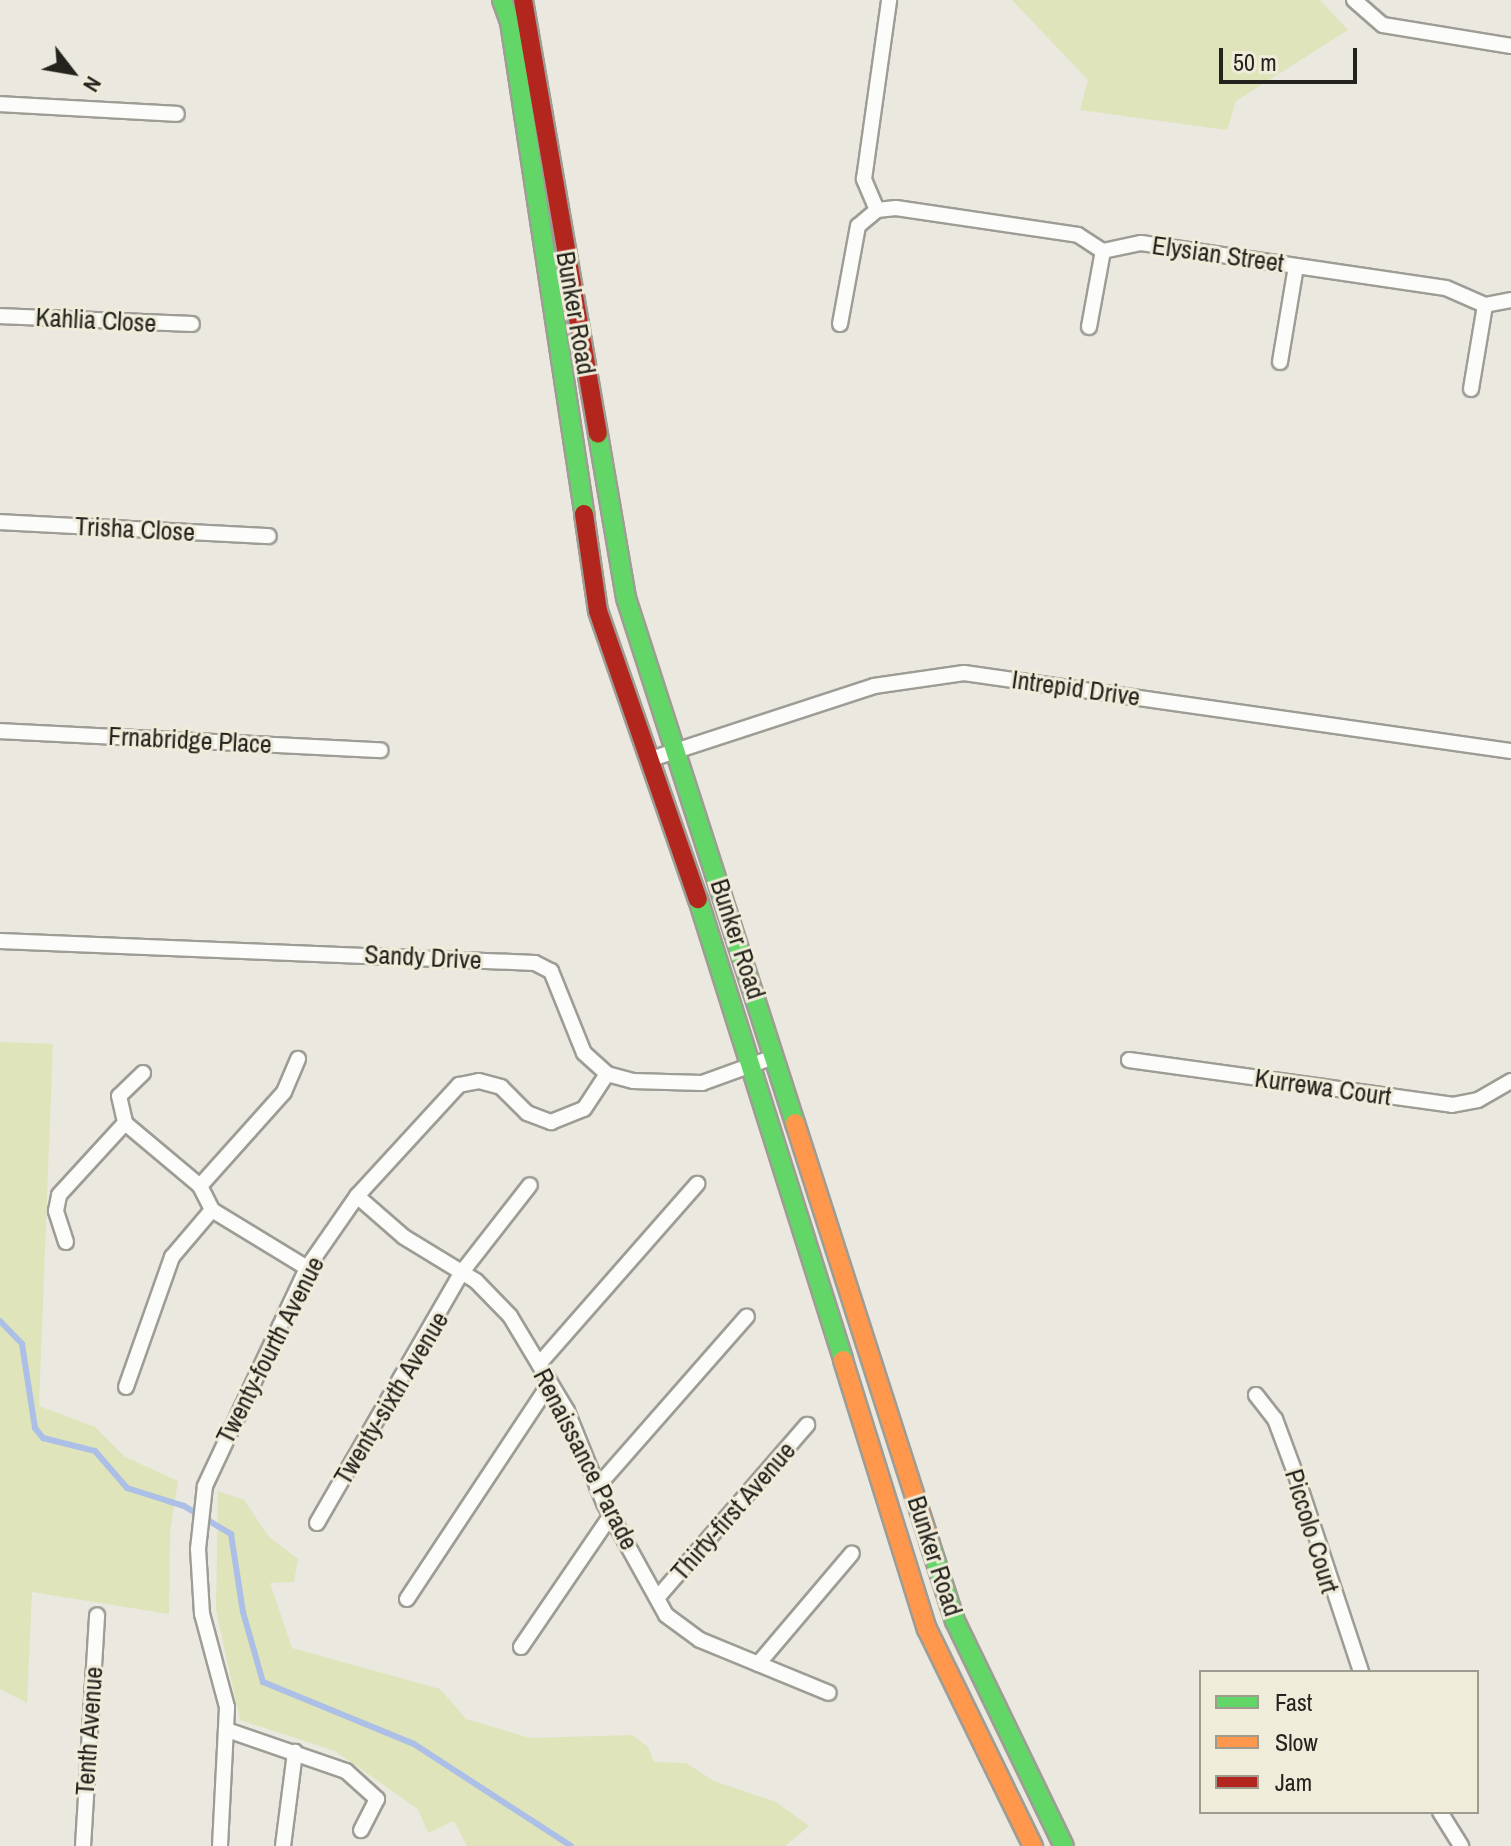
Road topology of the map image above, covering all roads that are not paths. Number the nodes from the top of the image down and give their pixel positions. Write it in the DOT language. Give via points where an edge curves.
graph roads {
  1 [pos="502,0"];
  2 [pos="523,0"];
  3 [pos="889,0"];
  4 [pos="1354,0"];
  5 [pos="1511,46"];
  6 [pos="0,104"];
  7 [pos="177,114"];
  8 [pos="877,210"];
  9 [pos="1103,251"];
  10 [pos="1296,266"];
  11 [pos="1511,300"];
  12 [pos="1485,305"];
  13 [pos="0,316"];
  14 [pos="192,324"];
  15 [pos="840,324"];
  16 [pos="1089,327"];
  17 [pos="1280,362"];
  18 [pos="1471,389"];
  19 [pos="0,522"];
  20 [pos="269,536"];
  21 [pos="0,731"];
  22 [pos="381,750"];
  23 [pos="1511,751"];
  24 [pos="675,752"];
  25 [pos="651,759"];
  26 [pos="0,941"];
  27 [pos="774,1057"];
  28 [pos="298,1059"];
  29 [pos="1129,1060"];
  30 [pos="749,1067"];
  31 [pos="143,1073"];
  32 [pos="607,1074"];
  33 [pos="1511,1081"];
  34 [pos="125,1123"];
  35 [pos="697,1184"];
  36 [pos="530,1185"];
  37 [pos="200,1186"];
  38 [pos="357,1196"];
  39 [pos="212,1210"];
  40 [pos="66,1242"];
  41 [pos="307,1268"];
  42 [pos="462,1272"];
  43 [pos="747,1316"];
  44 [pos="539,1364"];
  45 [pos="550,1383"];
  46 [pos="126,1387"];
  47 [pos="1256,1395"];
  48 [pos="807,1425"];
  49 [pos="597,1487"];
  50 [pos="611,1515"];
  51 [pos="317,1523"];
  52 [pos="852,1553"];
  53 [pos="658,1597"];
  54 [pos="407,1599"];
  55 [pos="97,1615"];
  56 [pos="955,1621"];
  57 [pos="927,1629"];
  58 [pos="521,1647"];
  59 [pos="758,1664"];
  60 [pos="1360,1670"];
  61 [pos="829,1693"];
  62 [pos="227,1730"];
  63 [pos="295,1752"];
  64 [pos="1441,1814"];
  65 [pos="361,1830"];
  66 [pos="83,1846"];
  67 [pos="220,1846"];
  68 [pos="283,1846"];
  69 [pos="1033,1846"];
  70 [pos="1064,1846"];
  71 [pos="1461,1846"];
  1 -- 25 [label="main road, Bunker Road" via="510,22 598,611"];
  2 -- 24 [label="main road, Bunker Road" via="626,598"];
  3 -- 8 [label="street" via="864,179"];
  4 -- 5 [label="street" via="1383,25"];
  6 -- 7 [label="street"];
  8 -- 9 [label="street" via="1078,235"];
  8 -- 15 [label="street" via="858,226"];
  9 -- 10 [label="street, Elysian Street" via="1141,243"];
  9 -- 16 [label="street"];
  10 -- 12 [label="street, Elysian Street" via="1446,288"];
  10 -- 17 [label="street"];
  11 -- 12 [label="street"];
  12 -- 18 [label="street"];
  13 -- 14 [label="street, Kahlia Close"];
  19 -- 20 [label="street, Trisha Close"];
  21 -- 22 [label="street, Frnabridge Place"];
  23 -- 24 [label="street, Intrepid Drive" via="964,673 874,686"];
  24 -- 25 [label="street, Intrepid Drive"];
  24 -- 27 [label="main road, Bunker Road"];
  25 -- 30 [label="main road, Bunker Road"];
  26 -- 32 [label="street, Sandy Drive" via="535,963 551,971 584,1053"];
  27 -- 30 [label="street"];
  27 -- 56 [label="main road, Bunker Road"];
  28 -- 37 [label="street" via="284,1092"];
  29 -- 33 [label="street, Kurrewa Court" via="1452,1105 1478,1100"];
  30 -- 32 [label="street" via="702,1083 633,1081"];
  30 -- 57 [label="main road, Bunker Road"];
  31 -- 34 [label="street" via="119,1096"];
  32 -- 38 [label="street, Twenty-fourth Avenue" via="584,1109 551,1122 527,1113 501,1087 479,1081 459,1085"];
  34 -- 37 [label="street"];
  34 -- 40 [label="street" via="59,1195 56,1211"];
  35 -- 44 [label="street"];
  36 -- 42 [label="street, Twenty-sixth Avenue"];
  37 -- 39 [label="street"];
  38 -- 41 [label="street, Twenty-fourth Avenue"];
  38 -- 42 [label="street, Renaissance Parade" via="404,1237"];
  39 -- 41 [label="street"];
  39 -- 46 [label="street" via="172,1257"];
  41 -- 62 [label="street, Twenty-fourth Avenue" via="214,1463 203,1506 202,1614 227,1707"];
  42 -- 44 [label="street, Renaissance Parade" via="510,1316"];
  42 -- 51 [label="street, Twenty-sixth Avenue"];
  43 -- 49 [label="street"];
  44 -- 45 [label="street, Renaissance Parade"];
  45 -- 49 [label="street, Renaissance Parade"];
  45 -- 54 [label="street"];
  47 -- 60 [label="street, Piccolo Court" via="1275,1419 1294,1469"];
  48 -- 53 [label="street, Thirty-first Avenue"];
  49 -- 50 [label="street, Renaissance Parade"];
  50 -- 53 [label="street, Renaissance Parade"];
  50 -- 58 [label="street"];
  52 -- 59 [label="street"];
  53 -- 59 [label="street, Renaissance Parade" via="666,1615 700,1640"];
  55 -- 66 [label="street, Tenth Avenue"];
  56 -- 57 [label="main road"];
  56 -- 70 [label="main road, Bunker Road"];
  57 -- 69 [label="main road, Bunker Road"];
  59 -- 61 [label="street, Renaissance Parade"];
  62 -- 63 [label="street"];
  62 -- 67 [label="street, Twenty-fourth Avenue"];
  63 -- 65 [label="street" via="346,1771 377,1799"];
  63 -- 68 [label="street"];
  64 -- 71 [label="street"];
}
